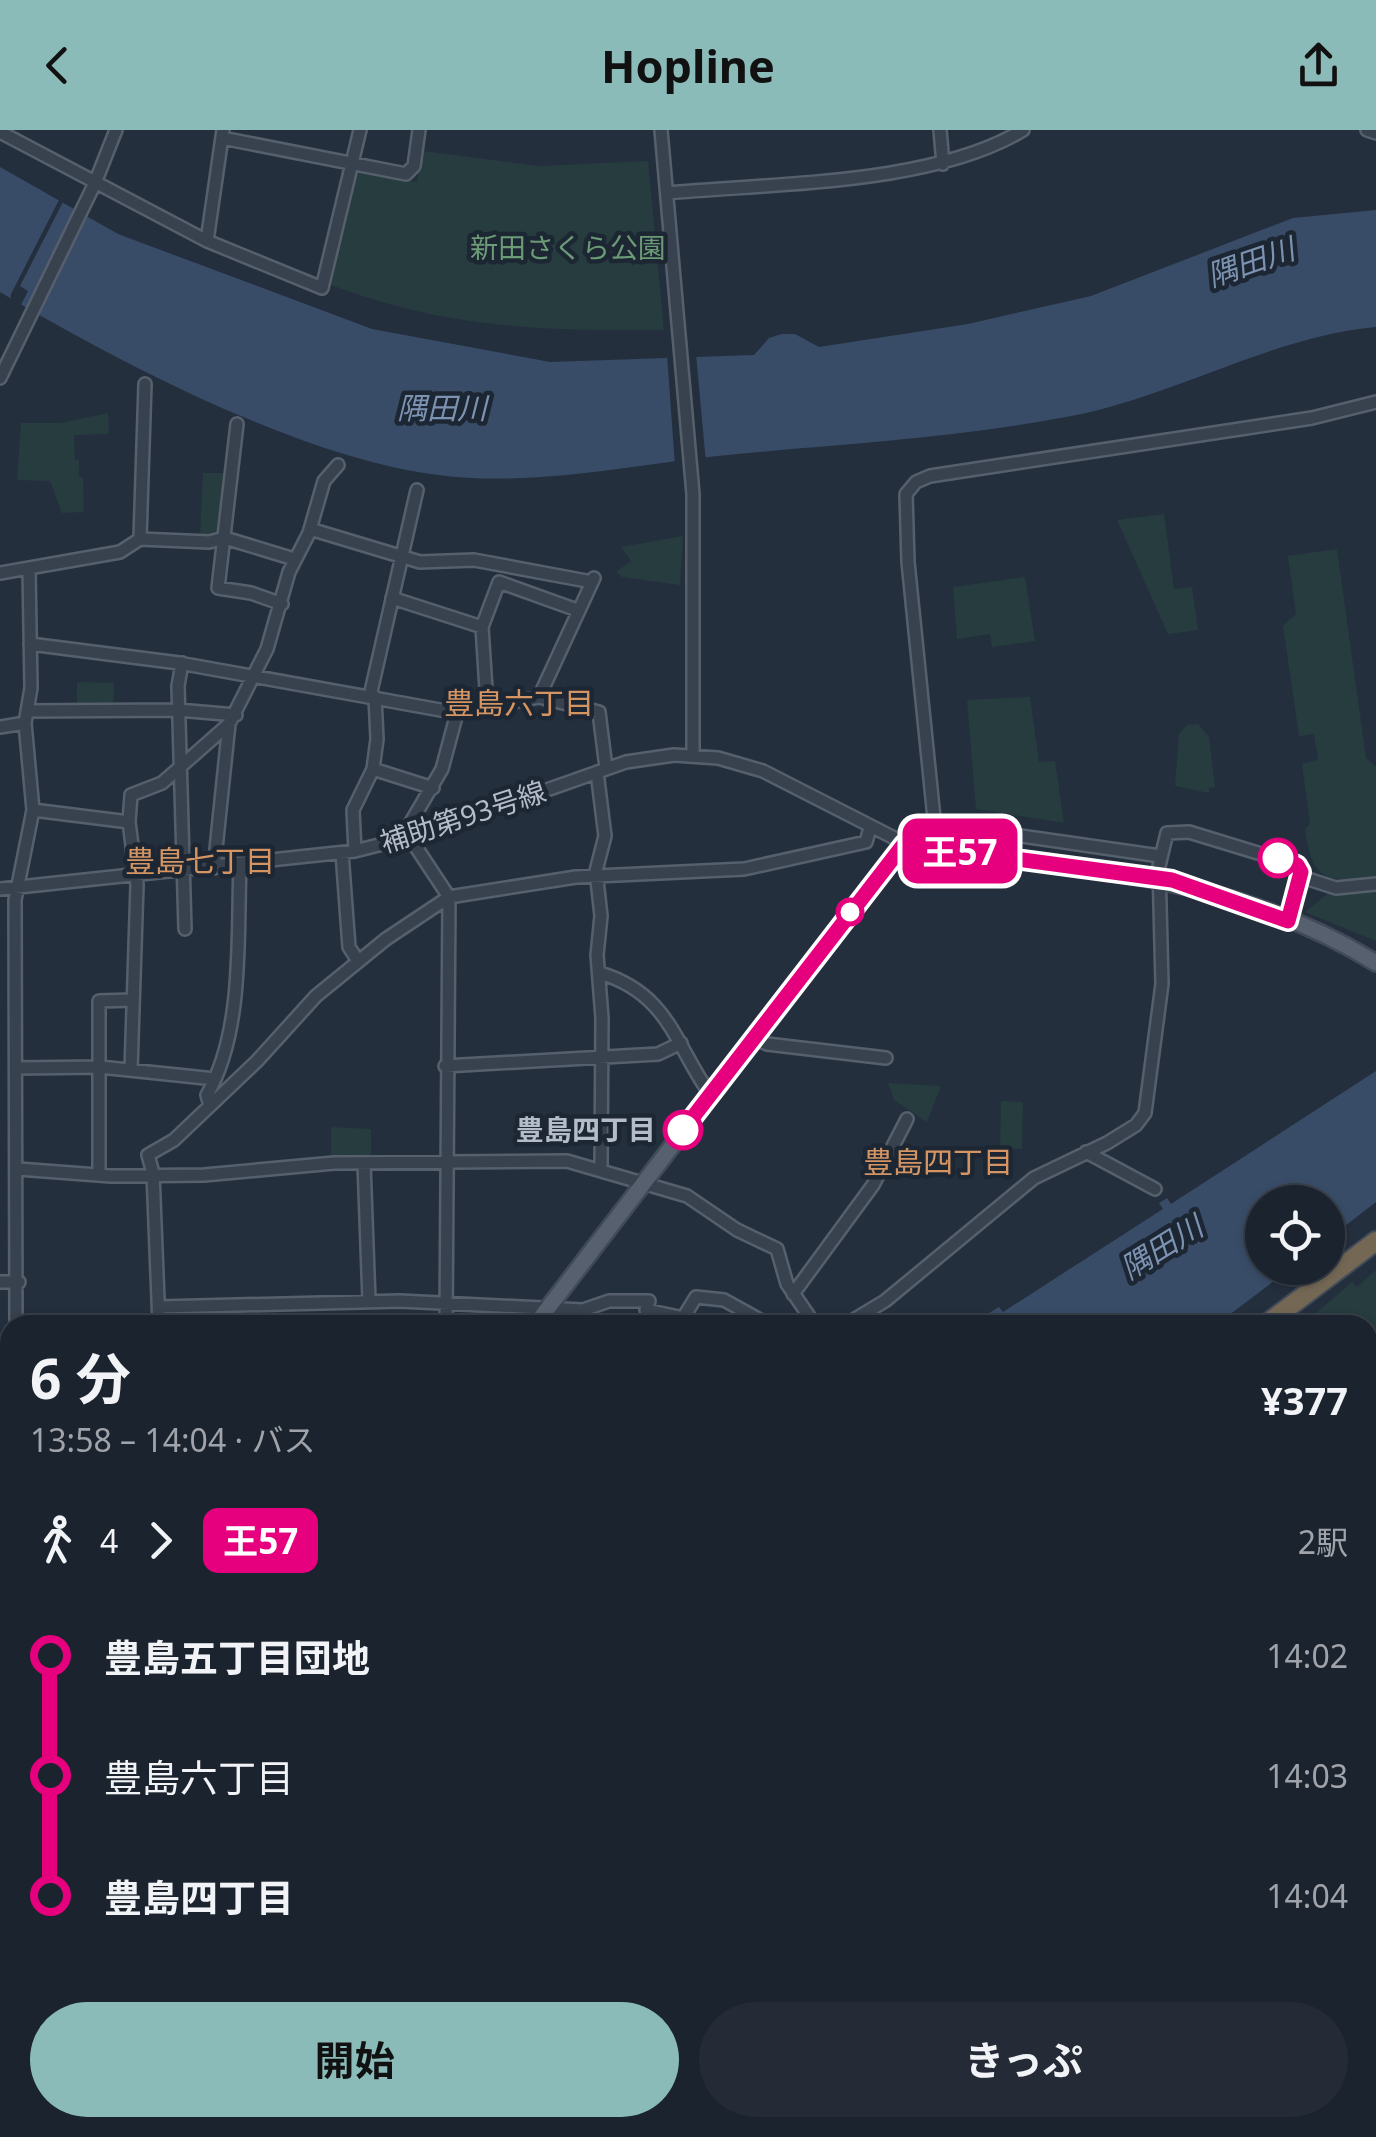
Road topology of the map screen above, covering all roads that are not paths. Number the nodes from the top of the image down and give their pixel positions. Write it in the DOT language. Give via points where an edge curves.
graph roads {
  1 [pos="116,130"];
  2 [pos="360,130"];
  3 [pos="419,130"];
  4 [pos="661,130"];
  5 [pos="940,130"];
  6 [pos="1023,130"];
  7 [pos="1368,130"];
  8 [pos="0,132"];
  9 [pos="1376,133"];
  10 [pos="222,134"];
  11 [pos="354,164"];
  12 [pos="943,164"];
  13 [pos="94,186"];
  14 [pos="667,192"];
  15 [pos="207,241"];
  16 [pos="0,378"];
  17 [pos="146,384"];
  18 [pos="1376,402"];
  19 [pos="237,424"];
  20 [pos="338,465"];
  21 [pos="416,490"];
  22 [pos="310,529"];
  23 [pos="140,539"];
  24 [pos="221,539"];
  25 [pos="401,557"];
  26 [pos="294,559"];
  27 [pos="29,570"];
  28 [pos="0,573"];
  29 [pos="392,598"];
  30 [pos="282,604"];
  31 [pos="577,610"];
  32 [pos="482,626"];
  33 [pos="30,644"];
  34 [pos="182,664"];
  35 [pos="251,677"];
  36 [pos="372,696"];
  37 [pos="539,696"];
  38 [pos="487,705"];
  39 [pos="178,710"];
  40 [pos="457,713"];
  41 [pos="26,717"];
  42 [pos="232,720"];
  43 [pos="0,727"];
  44 [pos="692,755"];
  45 [pos="181,766"];
  46 [pos="373,769"];
  47 [pos="602,770"];
  48 [pos="433,788"];
  49 [pos="33,810"];
  50 [pos="128,822"];
  51 [pos="870,828"];
  52 [pos="410,838"];
  53 [pos="904,844"];
  54 [pos="349,852"];
  55 [pos="1160,856"];
  56 [pos="240,865"];
  57 [pos="214,868"];
  58 [pos="182,871"];
  59 [pos="136,875"];
  60 [pos="598,876"];
  61 [pos="1158,878"];
  62 [pos="1302,878"];
  63 [pos="1376,884"];
  64 [pos="17,887"];
  65 [pos="0,889"];
  66 [pos="449,897"];
  67 [pos="1288,921"];
  68 [pos="185,929"];
  69 [pos="358,960"];
  70 [pos="1376,963"];
  71 [pos="600,973"];
  72 [pos="132,1000"];
  73 [pos="753,1038"];
  74 [pos="681,1043"];
  75 [pos="602,1057"];
  76 [pos="886,1058"];
  77 [pos="445,1066"];
  78 [pos="100,1067"];
  79 [pos="17,1068"];
  80 [pos="132,1070"];
  81 [pos="215,1079"];
  82 [pos="710,1094"];
  83 [pos="209,1102"];
  84 [pos="907,1119"];
  85 [pos="1086,1152"];
  86 [pos="364,1163"];
  87 [pos="445,1164"];
  88 [pos="18,1168"];
  89 [pos="600,1169"];
  90 [pos="152,1173"];
  91 [pos="99,1175"];
  92 [pos="643,1182"];
  93 [pos="1156,1189"];
  94 [pos="1376,1243"];
  95 [pos="0,1282"];
  96 [pos="19,1282"];
  97 [pos="793,1294"];
  98 [pos="370,1302"];
  99 [pos="446,1304"];
  100 [pos="160,1307"];
  101 [pos="548,1308"];
  102 [pos="17,1315"];
  103 [pos="160,1315"];
  104 [pos="446,1315"];
  105 [pos="543,1315"];
  106 [pos="669,1315"];
  107 [pos="685,1315"];
  108 [pos="751,1315"];
  109 [pos="808,1315"];
  110 [pos="861,1315"];
  111 [pos="1281,1315"];
  1 -- 13 [label="street"];
  2 -- 11 [label="street"];
  3 -- 11 [label="street" via="414,166 406,174"];
  4 -- 14 [label="street"];
  5 -- 12 [label="street"];
  6 -- 12 [label="street" via="989,150"];
  7 -- 9 [label="street"];
  8 -- 13 [label="street"];
  10 -- 11 [label="street"];
  10 -- 15 [label="street"];
  11 -- 15 [label="street" via="322,288"];
  12 -- 14 [label="street"];
  13 -- 15 [label="street"];
  13 -- 16 [label="street"];
  14 -- 44 [label="street" via="692,482"];
  17 -- 23 [label="street"];
  18 -- 55 [label="street" via="1312,418 930,476 906,494 934,818"];
  19 -- 24 [label="street"];
  20 -- 22 [label="street" via="324,481"];
  21 -- 25 [label="street"];
  22 -- 25 [label="street"];
  22 -- 26 [label="street"];
  23 -- 24 [label="street"];
  23 -- 27 [label="street" via="120,552"];
  24 -- 26 [label="street"];
  24 -- 30 [label="street" via="218,588"];
  25 -- 29 [label="street"];
  25 -- 31 [label="street" via="492,562 593,580"];
  26 -- 30 [label="street"];
  27 -- 28 [label="street"];
  27 -- 33 [label="street"];
  29 -- 32 [label="street"];
  29 -- 36 [label="street"];
  30 -- 35 [label="street"];
  31 -- 32 [label="street" via="499,582"];
  31 -- 37 [label="street"];
  32 -- 38 [label="street"];
  33 -- 34 [label="street"];
  33 -- 41 [label="street"];
  34 -- 35 [label="street"];
  34 -- 39 [label="street"];
  35 -- 36 [label="street"];
  35 -- 42 [label="street"];
  36 -- 40 [label="street"];
  36 -- 46 [label="street"];
  37 -- 38 [label="street"];
  37 -- 47 [label="street" via="599,712"];
  38 -- 40 [label="street"];
  39 -- 41 [label="street"];
  39 -- 42 [label="street"];
  39 -- 45 [label="street"];
  40 -- 48 [label="street"];
  41 -- 43 [label="street"];
  41 -- 49 [label="street"];
  42 -- 45 [label="street"];
  42 -- 57 [label="street"];
  44 -- 47 [label="street, 補助第93号線"];
  44 -- 51 [label="street, 補助第93号線" via="763,772"];
  45 -- 50 [label="street" via="162,783 131,795"];
  45 -- 58 [label="street"];
  46 -- 48 [label="street"];
  46 -- 54 [label="street" via="353,810"];
  47 -- 52 [label="street, 補助第93号線"];
  47 -- 60 [label="street" via="605,836"];
  48 -- 52 [label="street" via="411,822"];
  49 -- 50 [label="street"];
  49 -- 64 [label="street"];
  50 -- 59 [label="street"];
  51 -- 53 [label="street, 補助第93号線"];
  51 -- 60 [label="street" via="866,842 744,869"];
  52 -- 54 [label="street, 補助第93号線"];
  52 -- 66 [label="street"];
  53 -- 61 [label="main road"];
  53 -- 73 [label="main road"];
  54 -- 56 [label="street, 補助第93号線"];
  54 -- 69 [label="street" via="349,947"];
  55 -- 61 [label="street"];
  55 -- 62 [label="street" via="1168,833 1189,832 1293,863"];
  56 -- 57 [label="street, 補助第93号線"];
  56 -- 81 [label="street" via="230,1015"];
  57 -- 58 [label="street, 補助第93号線"];
  58 -- 59 [label="street, 補助第93号線"];
  58 -- 68 [label="street"];
  59 -- 64 [label="street, 補助第93号線"];
  59 -- 72 [label="street"];
  60 -- 66 [label="street"];
  60 -- 71 [label="street"];
  61 -- 67 [label="main road"];
  61 -- 85 [label="street" via="1162,984 1148,1107 1136,1125"];
  62 -- 63 [label="street" via="1336,888"];
  62 -- 67 [label="street"];
  64 -- 65 [label="street, 補助第93号線"];
  64 -- 79 [label="street"];
  66 -- 69 [label="street"];
  66 -- 77 [label="street"];
  67 -- 70 [label="main road"];
  69 -- 83 [label="street"];
  71 -- 74 [label="street" via="640,988"];
  71 -- 75 [label="street"];
  72 -- 78 [label="street" via="98,1001"];
  72 -- 80 [label="street"];
  73 -- 76 [label="street"];
  73 -- 82 [label="main road"];
  74 -- 75 [label="street" via="658,1054"];
  74 -- 82 [label="street"];
  75 -- 77 [label="street"];
  75 -- 89 [label="street"];
  77 -- 87 [label="street"];
  78 -- 79 [label="street"];
  78 -- 80 [label="street"];
  78 -- 91 [label="street"];
  79 -- 88 [label="street"];
  80 -- 81 [label="street"];
  81 -- 83 [label="street"];
  82 -- 92 [label="main road"];
  83 -- 90 [label="street" via="174,1140 148,1155"];
  84 -- 97 [label="street" via="873,1185"];
  85 -- 93 [label="street"];
  85 -- 110 [label="street" via="1034,1178"];
  86 -- 87 [label="street"];
  86 -- 90 [label="street"];
  86 -- 98 [label="street"];
  87 -- 89 [label="street" via="543,1160"];
  87 -- 99 [label="street"];
  88 -- 91 [label="street"];
  88 -- 96 [label="street"];
  89 -- 92 [label="street"];
  90 -- 91 [label="street"];
  90 -- 100 [label="street"];
  92 -- 97 [label="street" via="687,1196 777,1249"];
  92 -- 101 [label="main road"];
  94 -- 111 [label="highway"];
  95 -- 96 [label="street"];
  96 -- 102 [label="street"];
  97 -- 109 [label="street"];
  98 -- 99 [label="street"];
  98 -- 100 [label="street"];
  99 -- 101 [label="street"];
  99 -- 104 [label="street"];
  100 -- 103 [label="street"];
  101 -- 105 [label="main road"];
  101 -- 106 [label="street" via="649,1301 646,1310"];
  107 -- 108 [label="street" via="696,1297 724,1300"];
}
